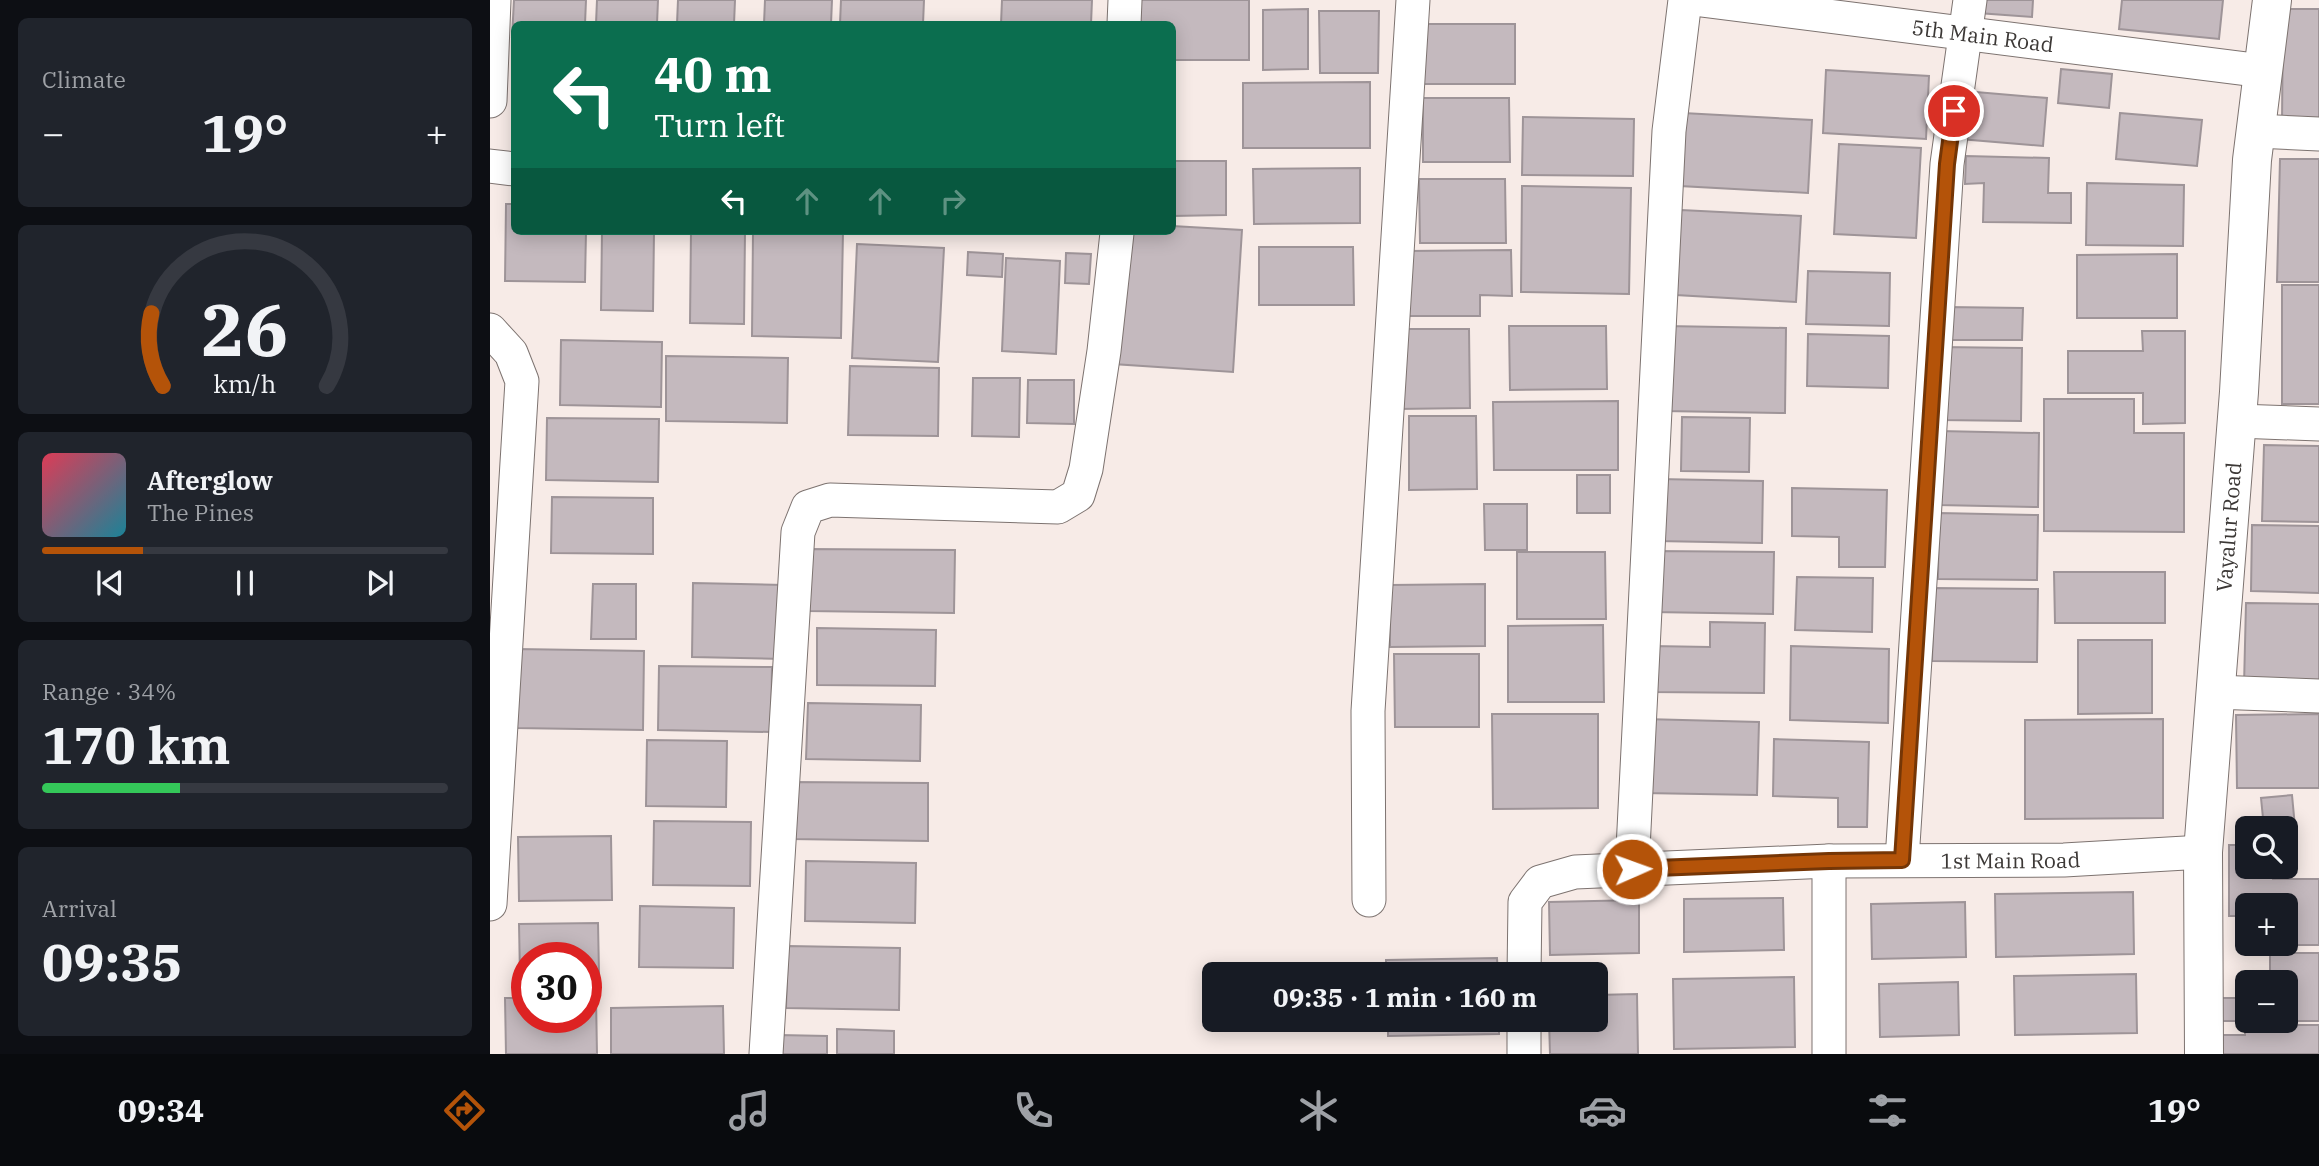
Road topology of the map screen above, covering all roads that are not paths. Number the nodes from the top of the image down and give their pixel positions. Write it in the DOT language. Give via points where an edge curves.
graph roads {
  1 [pos="494,0"];
  2 [pos="1125,0"];
  3 [pos="1413,0"];
  4 [pos="1685,0"];
  5 [pos="1701,0"];
  6 [pos="1970,0"];
  7 [pos="2272,0"];
  8 [pos="1124,21"];
  9 [pos="1965,33"];
  10 [pos="2263,71"];
  11 [pos="490,101"];
  12 [pos="2256,131"];
  13 [pos="2319,134"];
  14 [pos="490,166"];
  15 [pos="511,169"];
  16 [pos="1113,235"];
  17 [pos="490,330"];
  18 [pos="2237,421"];
  19 [pos="2319,424"];
  20 [pos="2214,692"];
  21 [pos="2319,696"];
  22 [pos="2203,852"];
  23 [pos="1902,860"];
  24 [pos="1829,861"];
  25 [pos="1632,869"];
  26 [pos="1369,900"];
  27 [pos="490,904"];
  28 [pos="1524,962"];
  29 [pos="1524,1032"];
  30 [pos="766,1054"];
  31 [pos="1524,1054"];
  32 [pos="1829,1054"];
  33 [pos="2203,1054"];
  1 -- 11 [label="street"];
  2 -- 8 [label="street"];
  3 -- 26 [label="street" via="1368,711"];
  4 -- 25 [label="street" via="1670,131"];
  5 -- 9 [label="street, 5th Main Road"];
  6 -- 9 [label="street"];
  7 -- 10 [label="main road, Vayalur Road"];
  9 -- 10 [label="street, 5th Main Road"];
  9 -- 23 [label="street" via="1947,164"];
  10 -- 12 [label="main road, Vayalur Road"];
  12 -- 13 [label="street"];
  12 -- 18 [label="main road, Vayalur Road"];
  14 -- 15 [label="street"];
  16 -- 30 [label="street" via="1104,351 1078,495 1058,507 831,500 808,507 798,532"];
  17 -- 27 [label="street" via="511,353 522,381"];
  18 -- 19 [label="street"];
  18 -- 20 [label="main road, Vayalur Road"];
  20 -- 21 [label="street"];
  20 -- 22 [label="main road, Vayalur Road"];
  22 -- 23 [label="street, 1st Main Road" via="2064,860"];
  22 -- 33 [label="main road, Vayalur Road"];
  23 -- 24 [label="street, 1st Main Road"];
  24 -- 25 [label="street, 1st Main Road"];
  24 -- 32 [label="street"];
  25 -- 28 [label="street, 1st Main Road" via="1575,872 1540,882 1525,902"];
  29 -- 31 [label="street"];
}
